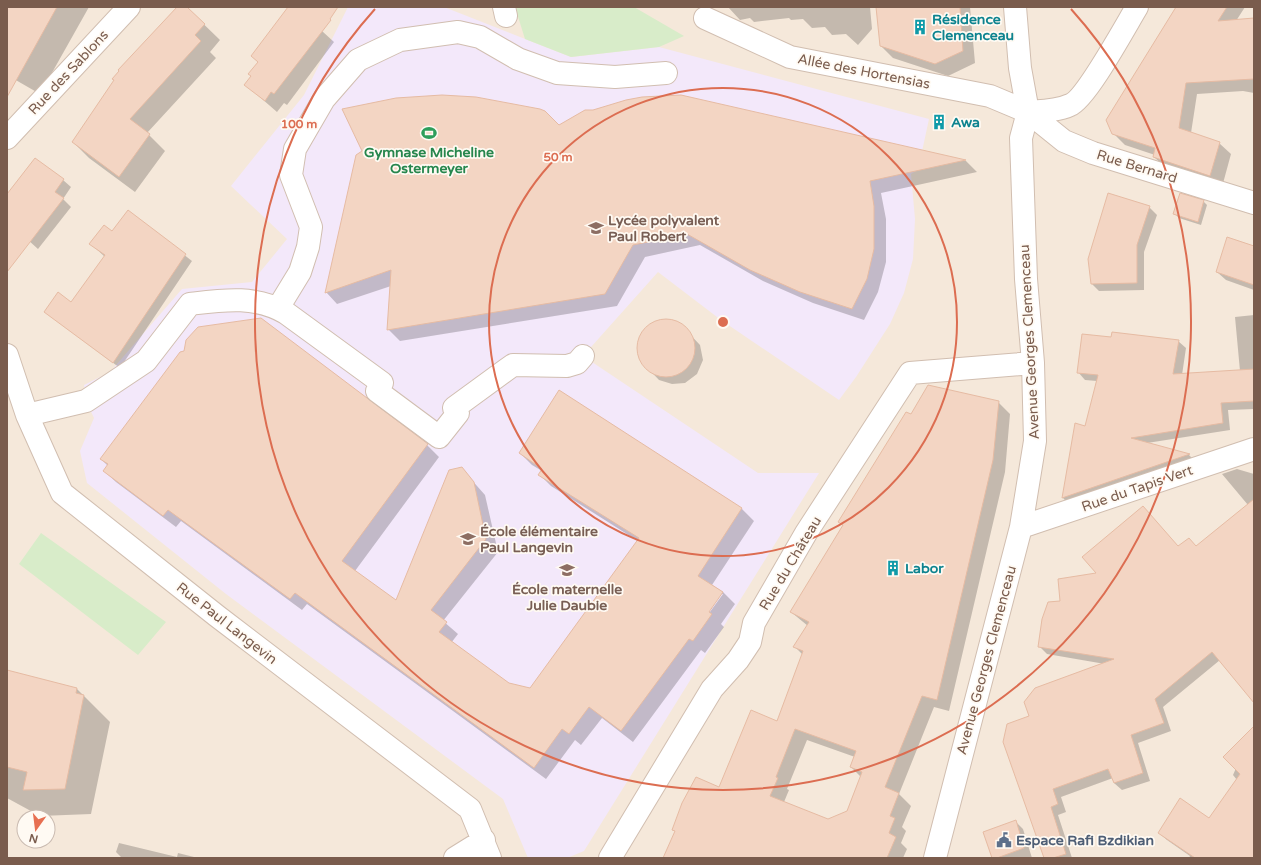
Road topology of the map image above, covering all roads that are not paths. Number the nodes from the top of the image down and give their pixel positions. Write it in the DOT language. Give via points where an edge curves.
graph roads {
  1 [pos="129,7"];
  2 [pos="1015,7"];
  3 [pos="1136,7"];
  4 [pos="705,18"];
  5 [pos="666,73"];
  6 [pos="1028,112"];
  7 [pos="7,138"];
  8 [pos="1254,203"];
  9 [pos="278,308"];
  10 [pos="7,355"];
  11 [pos="583,356"];
  12 [pos="1033,363"];
  13 [pos="28,415"];
  14 [pos="1254,449"];
  15 [pos="1021,527"];
  16 [pos="487,849"];
  17 [pos="455,858"];
  18 [pos="610,858"];
  19 [pos="935,858"];
  1 -- 7 [label="street, Rue des Sablons"];
  2 -- 6 [label="street, Avenue Georges Clemenceau" via="1020,68"];
  3 -- 6 [label="street" via="1089,86 1072,105 1050,111"];
  4 -- 6 [label="street, Allée des Hortensias" via="790,57 990,96"];
  5 -- 9 [label="street" via="615,77 558,73 518,59 480,37 458,32 400,40 358,60 324,99 295,149 290,176 311,227 300,272"];
  6 -- 8 [label="street, Rue Bernard" via="1064,141 1093,153"];
  6 -- 12 [label="street, Avenue Georges Clemenceau" via="1021,138 1026,279"];
  9 -- 11 [label="street" via="382,383 377,391 439,437 458,413 454,408 513,366 567,366 577,363"];
  9 -- 13 [label="street" via="258,302 232,299 190,304 146,361 86,400"];
  10 -- 13 [label="street, Rue Paul Langevin"];
  12 -- 15 [label="street, Avenue Georges Clemenceau" via="1035,441"];
  12 -- 18 [label="street, Rue du Château" via="910,373 806,534 754,623 750,642 712,689"];
  13 -- 16 [label="street, Rue Paul Langevin" via="62,493 223,621 470,808"];
  14 -- 15 [label="street, Rue du Tapis Vert"];
  15 -- 19 [label="street, Avenue Georges Clemenceau"];
  16 -- 17 [label="street"];
}
